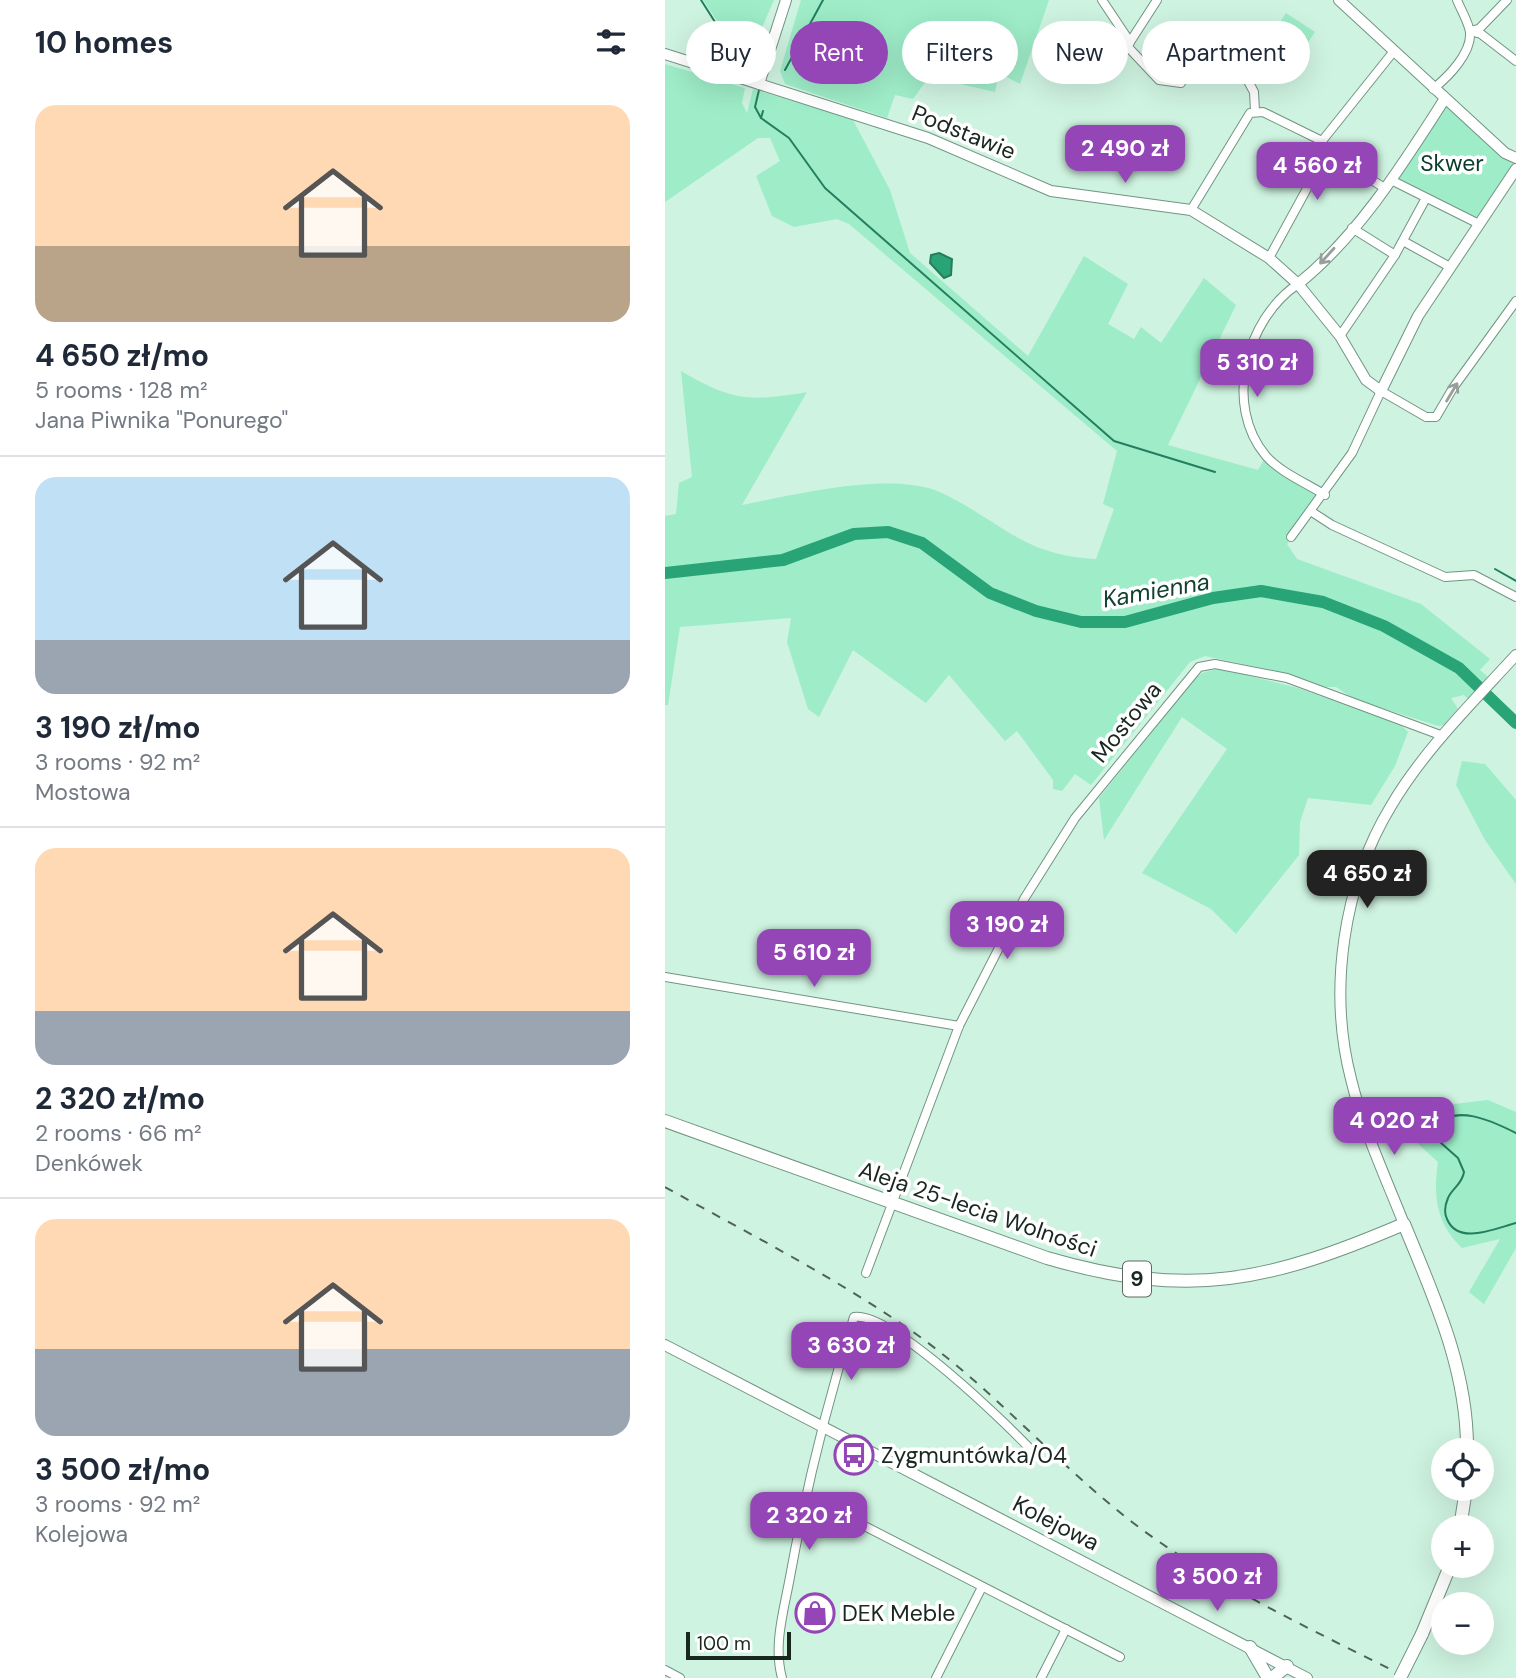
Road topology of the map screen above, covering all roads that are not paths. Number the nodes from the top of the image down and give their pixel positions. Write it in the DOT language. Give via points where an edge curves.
graph roads {
  1 [pos="786,0"];
  2 [pos="1102,0"];
  3 [pos="1157,0"];
  4 [pos="1339,0"];
  5 [pos="1457,0"];
  6 [pos="1507,0"];
  7 [pos="776,31"];
  8 [pos="1470,31"];
  9 [pos="1130,42"];
  10 [pos="1394,51"];
  11 [pos="665,54"];
  12 [pos="686,61"];
  13 [pos="1516,61"];
  14 [pos="1142,62"];
  15 [pos="759,84"];
  16 [pos="1250,84"];
  17 [pos="1433,89"];
  18 [pos="1444,100"];
  19 [pos="1255,111"];
  20 [pos="1322,141"];
  21 [pos="1327,152"];
  22 [pos="1516,158"];
  23 [pos="1516,169"];
  24 [pos="1387,183"];
  25 [pos="1426,198"];
  26 [pos="1191,210"];
  27 [pos="1477,223"];
  28 [pos="1352,228"];
  29 [pos="1403,241"];
  30 [pos="1395,255"];
  31 [pos="1269,258"];
  32 [pos="1450,267"];
  33 [pos="1299,284"];
  34 [pos="1516,301"];
  35 [pos="1340,336"];
  36 [pos="1381,391"];
  37 [pos="1325,495"];
  38 [pos="1312,512"];
  39 [pos="1291,537"];
  40 [pos="1516,597"];
  41 [pos="1516,655"];
  42 [pos="1443,736"];
  43 [pos="665,977"];
  44 [pos="959,1026"];
  45 [pos="665,1121"];
  46 [pos="891,1203"];
  47 [pos="1404,1224"];
  48 [pos="866,1273"];
  49 [pos="665,1345"];
  50 [pos="823,1427"];
  51 [pos="1466,1438"];
  52 [pos="1036,1455"];
  53 [pos="806,1496"];
  54 [pos="1445,1578"];
  55 [pos="982,1587"];
  56 [pos="1066,1629"];
  57 [pos="1250,1647"];
  58 [pos="1120,1657"];
  59 [pos="665,1670"];
  60 [pos="1285,1672"];
  61 [pos="680,1678"];
  62 [pos="782,1678"];
  63 [pos="936,1678"];
  64 [pos="1041,1678"];
  65 [pos="1270,1678"];
  66 [pos="1307,1678"];
  67 [pos="1399,1678"];
  1 -- 7 [label="street"];
  2 -- 9 [label="street"];
  3 -- 9 [label="street"];
  4 -- 10 [label="street"];
  5 -- 8 [label="street"];
  6 -- 8 [label="street" via="1479,29"];
  8 -- 13 [label="street"];
  8 -- 17 [label="street" via="1463,55"];
  9 -- 14 [label="street" via="1128,47"];
  10 -- 17 [label="street"];
  10 -- 20 [label="street"];
  11 -- 12 [label="street, Podstawie"];
  15 -- 26 [label="street, Podstawie" via="928,138 1052,191"];
  16 -- 19 [label="street"];
  17 -- 18 [label="street"];
  18 -- 22 [label="street"];
  18 -- 24 [label="street"];
  19 -- 20 [label="street"];
  19 -- 26 [label="street" via="1246,117"];
  20 -- 21 [label="street"];
  21 -- 24 [label="street"];
  21 -- 31 [label="street"];
  23 -- 27 [label="street"];
  24 -- 25 [label="street"];
  24 -- 28 [label="street"];
  25 -- 27 [label="street"];
  25 -- 29 [label="street"];
  26 -- 31 [label="street"];
  27 -- 32 [label="street"];
  28 -- 30 [label="street"];
  28 -- 33 [label="street, one-way"];
  29 -- 30 [label="street"];
  29 -- 32 [label="street"];
  30 -- 35 [label="street"];
  31 -- 33 [label="street"];
  32 -- 36 [label="street" via="1418,316"];
  33 -- 35 [label="street"];
  33 -- 37 [label="street" via="1260,329 1247,364 1242,401 1266,456"];
  36 -- 34 [label="street, one-way" via="1426,417 1436,417"];
  35 -- 36 [label="street" via="1356,367"];
  36 -- 37 [label="street" via="1352,453"];
  37 -- 38 [label="street"];
  38 -- 39 [label="street"];
  38 -- 40 [label="street" via="1445,577 1474,575"];
  41 -- 42 [label="street"];
  42 -- 44 [label="street, Mostowa" via="1287,678 1215,664 1199,667 1062,836"];
  42 -- 47 [label="street" via="1390,807 1374,840 1354,899 1342,964 1341,1010 1350,1076"];
  43 -- 44 [label="street"];
  44 -- 46 [label="street, Mostowa"];
  45 -- 46 [label="main road, Aleja 25-lecia Wolności / 9"];
  46 -- 47 [label="main road, Aleja 25-lecia Wolności / 9" via="1084,1269 1164,1282 1211,1281 1282,1270"];
  46 -- 48 [label="street, Mostowa"];
  47 -- 51 [label="main road" via="1457,1362"];
  49 -- 50 [label="street, Kolejowa"];
  50 -- 52 [label="street" via="854,1317 865,1317 935,1362 985,1403"];
  50 -- 53 [label="street"];
  50 -- 57 [label="street, Kolejowa"];
  53 -- 55 [label="street"];
  53 -- 62 [label="street" via="779,1637"];
  54 -- 67 [label="main road, bridge"];
  55 -- 56 [label="street"];
  55 -- 63 [label="street"];
  56 -- 58 [label="street"];
  56 -- 64 [label="street"];
  57 -- 60 [label="street, Kolejowa"];
  57 -- 65 [label="main road"];
  59 -- 61 [label="street"];
  60 -- 65 [label="main road"];
  60 -- 66 [label="street, Kolejowa"];
}
